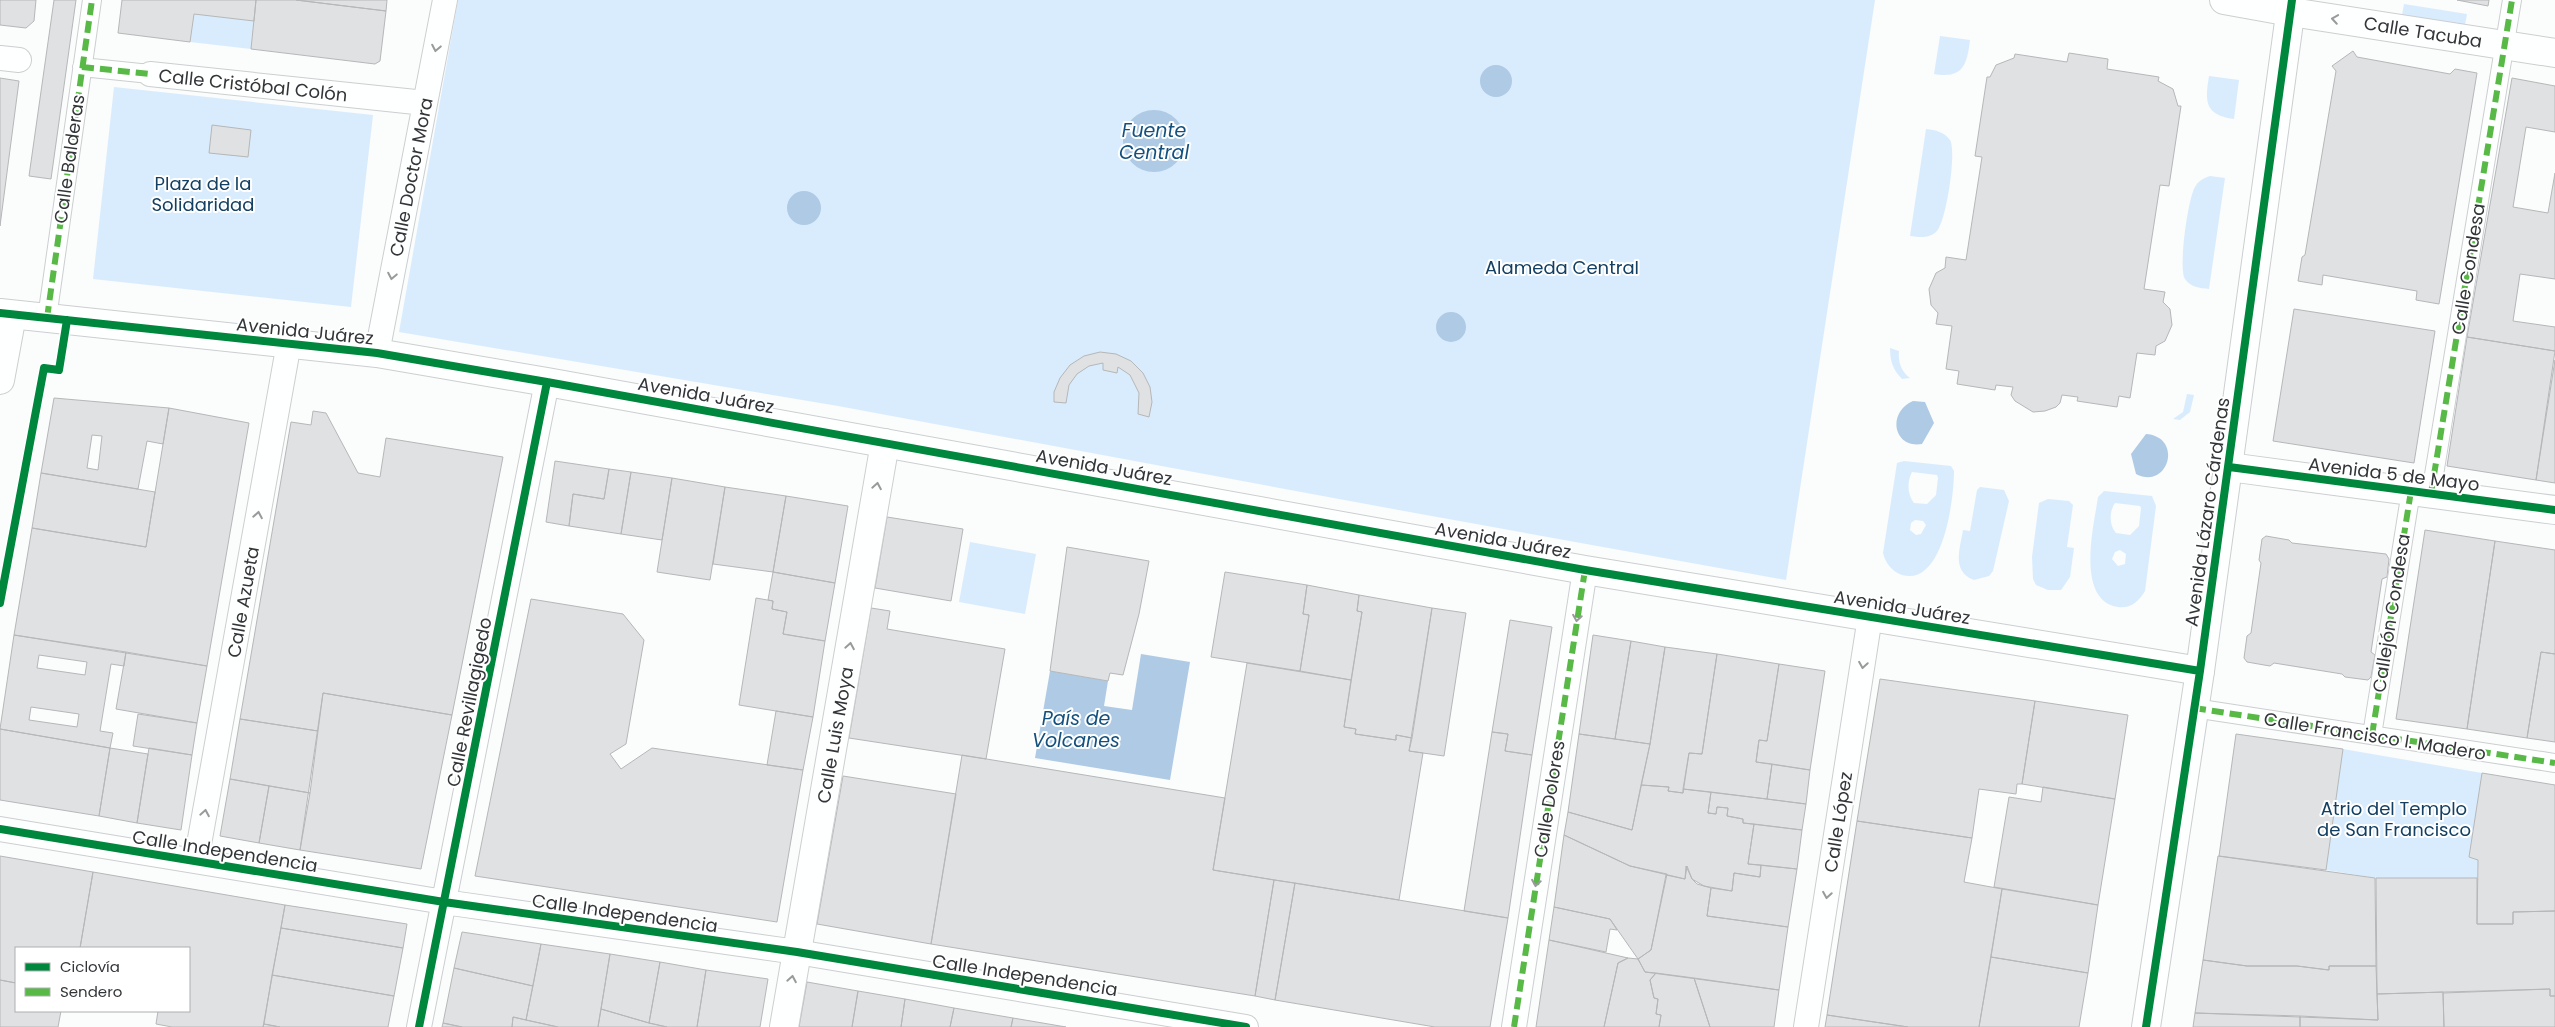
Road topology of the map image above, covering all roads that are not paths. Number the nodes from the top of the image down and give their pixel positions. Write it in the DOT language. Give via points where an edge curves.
graph roads {
  1 [pos="92,0"];
  2 [pos="445,0"];
  3 [pos="2224,0"];
  4 [pos="2512,0"];
  5 [pos="2292,6"];
  6 [pos="2504,45"];
  7 [pos="2555,53"];
  8 [pos="82,67"];
  9 [pos="150,74"];
  10 [pos="425,103"];
  11 [pos="6,314"];
  12 [pos="47,318"];
  13 [pos="289,343"];
  14 [pos="377,353"];
  15 [pos="0,380"];
  16 [pos="547,382"];
  17 [pos="885,443"];
  18 [pos="2229,467"];
  19 [pos="2421,492"];
  20 [pos="2555,510"];
  21 [pos="1585,570"];
  22 [pos="1870,617"];
  23 [pos="2200,670"];
  24 [pos="2194,708"];
  25 [pos="2372,735"];
  26 [pos="2555,763"];
  27 [pos="0,829"];
  28 [pos="196,861"];
  29 [pos="444,902"];
  30 [pos="797,952"];
  31 [pos="418,1027"];
  32 [pos="784,1027"];
  33 [pos="1246,1027"];
  34 [pos="1514,1027"];
  35 [pos="1806,1027"];
  36 [pos="2146,1027"];
  1 -- 8 [label="street, Calle Balderas"];
  2 -- 10 [label="street, Calle Doctor Mora, one-way"];
  3 -- 5 [label="main road, Calle Tacuba"];
  4 -- 6 [label="street, Calle Condesa"];
  6 -- 5 [label="main road, Calle Tacuba, one-way"];
  5 -- 18 [label="main road, Avenida Lázaro Cárdenas"];
  6 -- 7 [label="main road, Calle Tacuba"];
  6 -- 19 [label="street, Calle Condesa"];
  8 -- 9 [label="street, Calle Cristóbal Colón"];
  8 -- 12 [label="street, Calle Balderas"];
  9 -- 10 [label="street, Calle Cristóbal Colón"];
  10 -- 14 [label="street, Calle Doctor Mora, one-way"];
  11 -- 12 [label="main road, Avenida Juárez"];
  11 -- 15 [label="main road"];
  12 -- 13 [label="main road, Avenida Juárez"];
  13 -- 14 [label="main road, Avenida Juárez"];
  28 -- 13 [label="street, Calle Azueta, one-way"];
  14 -- 16 [label="main road, Avenida Juárez"];
  16 -- 17 [label="main road, Avenida Juárez"];
  16 -- 29 [label="street, Calle Revillagigedo"];
  17 -- 21 [label="main road, Avenida Juárez"];
  30 -- 17 [label="main road, Calle Luis Moya, one-way"];
  18 -- 19 [label="main road, Avenida 5 de Mayo"];
  18 -- 23 [label="main road, Avenida Lázaro Cárdenas"];
  19 -- 20 [label="main road, Avenida 5 de Mayo"];
  19 -- 25 [label="street, Callejón Condesa"];
  21 -- 22 [label="main road, Avenida Juárez"];
  21 -- 34 [label="street, Calle Dolores, one-way"];
  22 -- 23 [label="main road, Avenida Juárez"];
  22 -- 35 [label="street, Calle López, one-way"];
  23 -- 24 [label="main road, Avenida Lázaro Cárdenas"];
  24 -- 25 [label="street, Calle Francisco I. Madero"];
  24 -- 36 [label="main road, Avenida Lázaro Cárdenas"];
  25 -- 26 [label="street, Calle Francisco I. Madero"];
  27 -- 28 [label="street, Calle Independencia"];
  28 -- 29 [label="street, Calle Independencia"];
  29 -- 30 [label="street, Calle Independencia"];
  29 -- 31 [label="street, Calle Revillagigedo"];
  32 -- 30 [label="main road, Calle Luis Moya, one-way"];
  30 -- 33 [label="street, Calle Independencia"];
}
